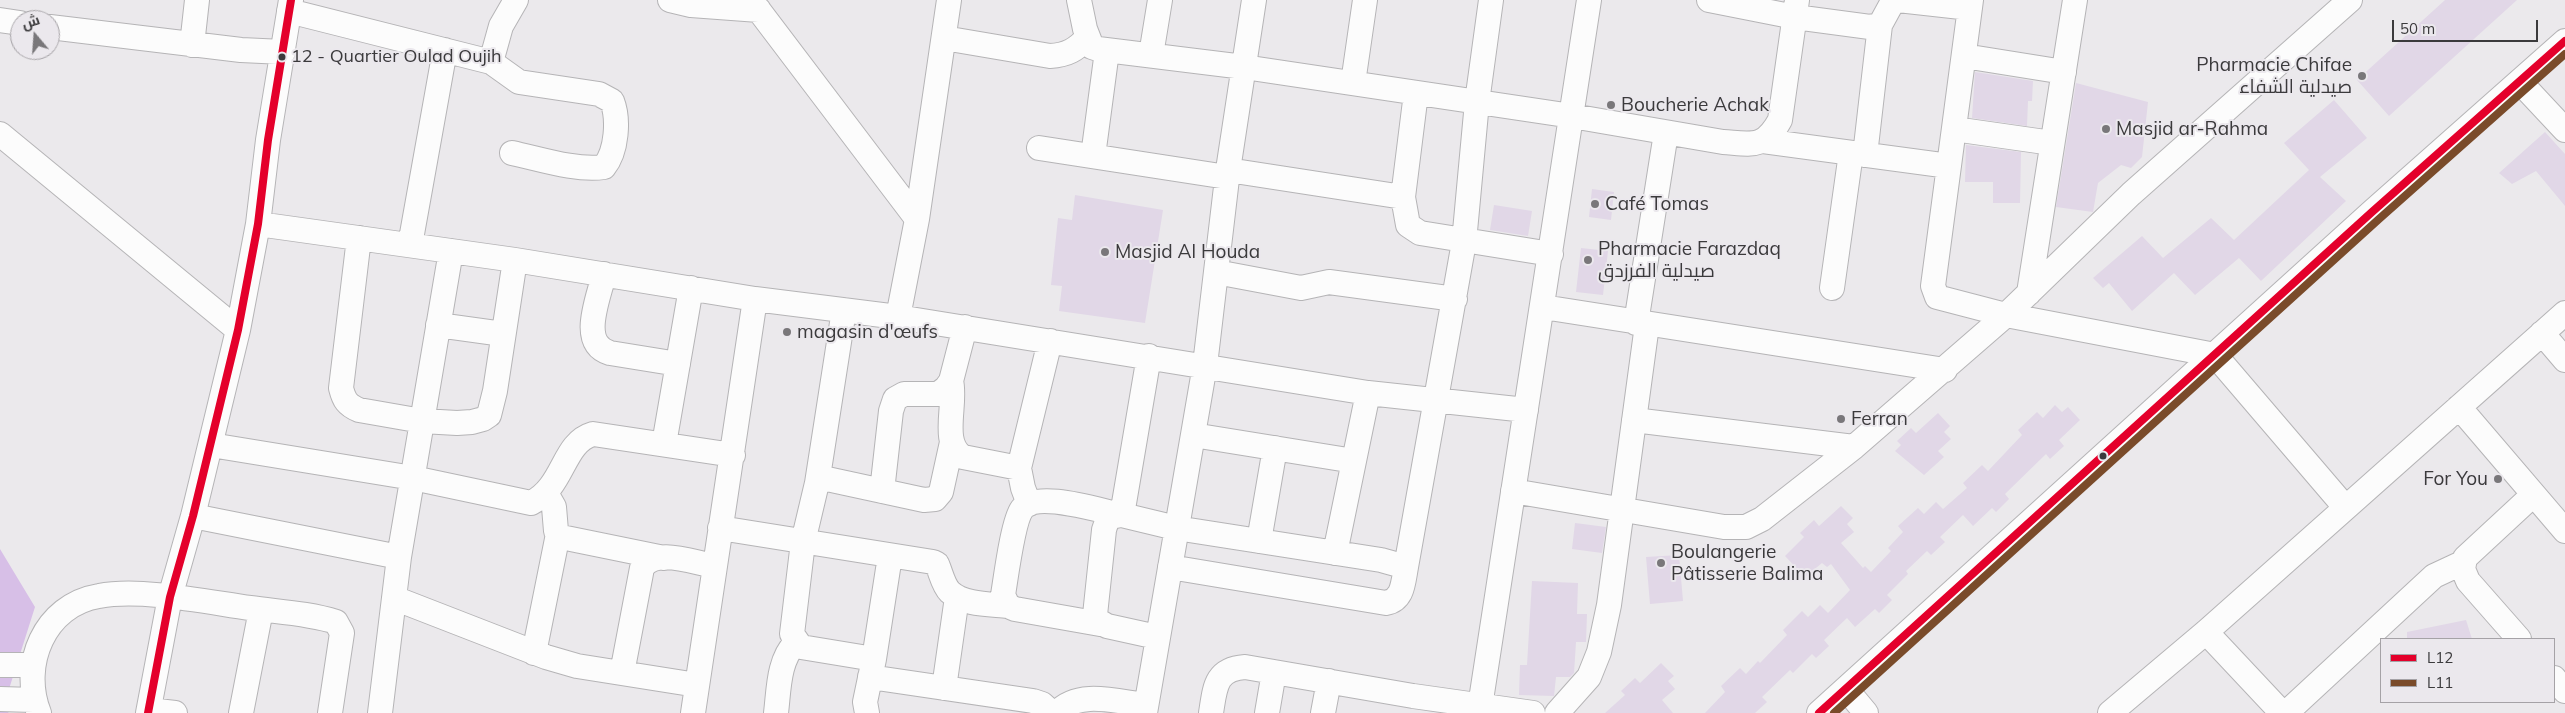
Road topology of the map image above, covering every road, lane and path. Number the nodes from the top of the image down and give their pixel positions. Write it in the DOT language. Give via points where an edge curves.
graph roads {
  1 [pos="197,0"];
  2 [pos="516,0"];
  3 [pos="670,0"];
  4 [pos="949,0"];
  5 [pos="1079,0"];
  6 [pos="1160,0"];
  7 [pos="1254,0"];
  8 [pos="1365,0"];
  9 [pos="1491,0"];
  10 [pos="1589,0"];
  11 [pos="1710,0"];
  12 [pos="2075,0"];
  13 [pos="2350,0"];
  14 [pos="1971,4"];
  15 [pos="290,5"];
  16 [pos="755,5"];
  17 [pos="1796,8"];
  18 [pos="1880,25"];
  19 [pos="60,28"];
  20 [pos="944,38"];
  21 [pos="2565,41"];
  22 [pos="192,45"];
  23 [pos="1095,45"];
  24 [pos="445,50"];
  25 [pos="283,52"];
  26 [pos="1151,54"];
  27 [pos="1964,56"];
  28 [pos="491,62"];
  29 [pos="1244,67"];
  30 [pos="2064,72"];
  31 [pos="2520,82"];
  32 [pos="1353,84"];
  33 [pos="1416,93"];
  34 [pos="1477,102"];
  35 [pos="1572,116"];
  36 [pos="1954,129"];
  37 [pos="2565,130"];
  38 [pos="1666,133"];
  39 [pos="0,134"];
  40 [pos="1763,141"];
  41 [pos="2052,143"];
  42 [pos="1039,148"];
  43 [pos="512,153"];
  44 [pos="1858,154"];
  45 [pos="1093,156"];
  46 [pos="1949,166"];
  47 [pos="1228,174"];
  48 [pos="1403,197"];
  49 [pos="917,218"];
  50 [pos="258,224"];
  51 [pos="359,238"];
  52 [pos="1464,242"];
  53 [pos="410,245"];
  54 [pos="451,251"];
  55 [pos="1551,254"];
  56 [pos="515,260"];
  57 [pos="1216,272"];
  58 [pos="604,274"];
  59 [pos="691,288"];
  60 [pos="1832,288"];
  61 [pos="2029,293"];
  62 [pos="755,299"];
  63 [pos="1455,299"];
  64 [pos="1543,307"];
  65 [pos="844,310"];
  66 [pos="2565,313"];
  67 [pos="2006,315"];
  68 [pos="898,317"];
  69 [pos="1642,324"];
  70 [pos="438,325"];
  71 [pos="966,327"];
  72 [pos="238,330"];
  73 [pos="2542,333"];
  74 [pos="504,334"];
  75 [pos="1050,341"];
  76 [pos="2215,355"];
  77 [pos="1149,356"];
  78 [pos="2565,360"];
  79 [pos="678,364"];
  80 [pos="1204,365"];
  81 [pos="1945,370"];
  82 [pos="951,381"];
  83 [pos="1368,393"];
  84 [pos="1438,402"];
  85 [pos="2459,407"];
  86 [pos="1526,410"];
  87 [pos="1634,420"];
  88 [pos="422,421"];
  89 [pos="1193,435"];
  90 [pos="952,442"];
  91 [pos="664,444"];
  92 [pos="210,445"];
  93 [pos="1854,447"];
  94 [pos="1275,448"];
  95 [pos="733,455"];
  96 [pos="1354,461"];
  97 [pos="1020,468"];
  98 [pos="413,478"];
  99 [pos="817,484"];
  100 [pos="882,491"];
  101 [pos="1513,491"];
  102 [pos="2533,495"];
  103 [pos="542,496"];
  104 [pos="1029,504"];
  105 [pos="2345,507"];
  106 [pos="1623,510"];
  107 [pos="1122,515"];
  108 [pos="193,516"];
  109 [pos="720,528"];
  110 [pos="1176,528"];
  111 [pos="2565,531"];
  112 [pos="558,534"];
  113 [pos="1259,541"];
  114 [pos="803,542"];
  115 [pos="1335,553"];
  116 [pos="399,556"];
  117 [pos="890,556"];
  118 [pos="665,558"];
  119 [pos="2464,562"];
  120 [pos="715,566"];
  121 [pos="1170,567"];
  122 [pos="1406,567"];
  123 [pos="170,597"];
  124 [pos="957,597"];
  125 [pos="394,598"];
  126 [pos="1008,606"];
  127 [pos="262,610"];
  128 [pos="1100,624"];
  129 [pos="2206,632"];
  130 [pos="1157,637"];
  131 [pos="2518,638"];
  132 [pos="796,642"];
  133 [pos="534,653"];
  134 [pos="32,664"];
  135 [pos="0,665"];
  136 [pos="872,668"];
  137 [pos="1274,672"];
  138 [pos="622,673"];
  139 [pos="2555,679"];
  140 [pos="1329,681"];
  141 [pos="697,685"];
  142 [pos="944,688"];
  143 [pos="1846,689"];
  144 [pos="2565,691"];
  145 [pos="0,699"];
  146 [pos="1412,704"];
  147 [pos="37,707"];
  148 [pos="2124,708"];
  149 [pos="1146,709"];
  150 [pos="1480,709"];
  151 [pos="148,711"];
  152 [pos="175,713"];
  153 [pos="240,713"];
  154 [pos="330,713"];
  155 [pos="380,713"];
  156 [pos="693,713"];
  157 [pos="776,713"];
  158 [pos="866,713"];
  159 [pos="1052,713"];
  160 [pos="1057,713"];
  161 [pos="1211,713"];
  162 [pos="1267,713"];
  163 [pos="1323,713"];
  164 [pos="1533,713"];
  165 [pos="1557,713"];
  166 [pos="1819,713"];
  167 [pos="1866,713"];
  168 [pos="2282,713"];
  169 [pos="2286,713"];
  1 -- 22 [label="street"];
  2 -- 28 [label="street" via="501,26"];
  3 -- 16 [label="street" via="691,6"];
  4 -- 20 [label="street"];
  5 -- 23 [label="street"];
  6 -- 26 [label="street"];
  7 -- 29 [label="street"];
  8 -- 32 [label="street"];
  9 -- 34 [label="street"];
  10 -- 35 [label="street"];
  11 -- 17 [label="street"];
  12 -- 30 [label="street"];
  13 -- 61 [label="street" via="2131,194"];
  14 -- 18 [label="street" via="1898,0 1892,3"];
  14 -- 27 [label="street"];
  15 -- 24 [label="street"];
  15 -- 25 [label="street"];
  16 -- 49 [label="street"];
  17 -- 18 [label="street" via="1870,26"];
  17 -- 40 [label="street" via="1780,120 1771,136"];
  18 -- 44 [label="street"];
  19 -- 22 [label="street"];
  20 -- 23 [label="street" via="1050,56"];
  20 -- 49 [label="street"];
  21 -- 31 [label="street"];
  22 -- 25 [label="street"];
  23 -- 26 [label="street"];
  23 -- 45 [label="street"];
  24 -- 28 [label="street"];
  24 -- 53 [label="street"];
  25 -- 50 [label="street"];
  26 -- 29 [label="street"];
  27 -- 30 [label="street"];
  27 -- 36 [label="street"];
  28 -- 43 [label="street" via="520,82 600,94 607,96 614,107 616,126 604,166 587,167"];
  29 -- 32 [label="street"];
  29 -- 47 [label="street"];
  30 -- 41 [label="street"];
  31 -- 37 [label="street"];
  31 -- 76 [label="street"];
  32 -- 33 [label="street"];
  33 -- 34 [label="street"];
  33 -- 48 [label="street"];
  34 -- 35 [label="street"];
  34 -- 52 [label="street"];
  35 -- 38 [label="street"];
  35 -- 55 [label="street"];
  36 -- 41 [label="street"];
  36 -- 46 [label="street"];
  38 -- 40 [label="street" via="1723,142 1748,144"];
  38 -- 69 [label="street"];
  39 -- 72 [label="street"];
  40 -- 44 [label="street"];
  41 -- 61 [label="street"];
  42 -- 45 [label="street"];
  44 -- 46 [label="street"];
  44 -- 60 [label="street"];
  45 -- 47 [label="street"];
  46 -- 67 [label="street" via="1934,292 1941,299"];
  47 -- 48 [label="street"];
  47 -- 57 [label="street"];
  48 -- 52 [label="street" via="1406,219 1414,230"];
  49 -- 68 [label="street"];
  50 -- 51 [label="street"];
  50 -- 72 [label="street"];
  51 -- 53 [label="street"];
  51 -- 88 [label="street" via="341,388 344,400 358,410"];
  52 -- 55 [label="street"];
  52 -- 63 [label="street"];
  53 -- 54 [label="street"];
  54 -- 56 [label="street"];
  54 -- 70 [label="street"];
  55 -- 64 [label="street"];
  56 -- 58 [label="street"];
  56 -- 74 [label="street"];
  57 -- 63 [label="street" via="1301,288 1329,282"];
  57 -- 80 [label="street"];
  58 -- 59 [label="street"];
  58 -- 79 [label="street" via="592,328 595,344 600,350"];
  59 -- 62 [label="street"];
  59 -- 79 [label="street"];
  61 -- 67 [label="street"];
  62 -- 65 [label="street"];
  62 -- 95 [label="street"];
  63 -- 84 [label="street"];
  64 -- 69 [label="street"];
  64 -- 86 [label="street"];
  65 -- 68 [label="street"];
  65 -- 99 [label="street"];
  66 -- 73 [label="street"];
  67 -- 76 [label="street"];
  67 -- 81 [label="street"];
  68 -- 71 [label="street"];
  69 -- 81 [label="street"];
  69 -- 87 [label="street"];
  70 -- 74 [label="street"];
  70 -- 88 [label="street"];
  71 -- 75 [label="street"];
  71 -- 82 [label="street"];
  72 -- 92 [label="street"];
  73 -- 78 [label="street"];
  73 -- 85 [label="street"];
  74 -- 88 [label="street" via="489,414 472,422"];
  75 -- 77 [label="street"];
  75 -- 97 [label="street"];
  76 -- 105 [label="street"];
  76 -- 143 [label="street"];
  77 -- 80 [label="street"];
  77 -- 107 [label="street"];
  79 -- 91 [label="street"];
  80 -- 83 [label="street"];
  80 -- 89 [label="street"];
  81 -- 93 [label="street"];
  82 -- 90 [label="street"];
  82 -- 100 [label="street" via="938,394 904,394 895,398"];
  83 -- 84 [label="street"];
  83 -- 96 [label="street"];
  84 -- 86 [label="street"];
  84 -- 122 [label="street"];
  85 -- 102 [label="street"];
  85 -- 105 [label="street"];
  86 -- 101 [label="street"];
  87 -- 93 [label="street"];
  87 -- 106 [label="street"];
  88 -- 98 [label="street"];
  89 -- 94 [label="street"];
  89 -- 110 [label="street"];
  90 -- 97 [label="street" via="963,457"];
  90 -- 100 [label="street" via="941,492 935,499 924,500"];
  91 -- 95 [label="street"];
  91 -- 103 [label="street" via="606,434 584,437 574,446 558,478"];
  92 -- 98 [label="street"];
  92 -- 108 [label="street"];
  93 -- 106 [label="street" via="1784,503 1746,527 1724,527"];
  94 -- 96 [label="street"];
  94 -- 113 [label="street"];
  95 -- 109 [label="street"];
  96 -- 115 [label="street"];
  97 -- 104 [label="street"];
  98 -- 103 [label="street" via="531,503"];
  98 -- 116 [label="street"];
  99 -- 100 [label="street" via="827,479"];
  99 -- 114 [label="street"];
  101 -- 106 [label="street"];
  101 -- 150 [label="street"];
  102 -- 111 [label="street"];
  102 -- 119 [label="street"];
  103 -- 112 [label="street" via="554,507"];
  104 -- 107 [label="street" via="1051,501"];
  104 -- 126 [label="street" via="1018,516 1003,595"];
  105 -- 129 [label="street"];
  106 -- 165 [label="street" via="1599,652 1589,677"];
  107 -- 110 [label="street"];
  107 -- 128 [label="street" via="1108,519 1104,530 1095,615"];
  108 -- 116 [label="street"];
  108 -- 123 [label="street"];
  109 -- 114 [label="street"];
  109 -- 120 [label="street"];
  110 -- 113 [label="street"];
  110 -- 121 [label="street"];
  112 -- 118 [label="street" via="568,539"];
  112 -- 133 [label="street"];
  113 -- 115 [label="street"];
  114 -- 117 [label="street"];
  114 -- 132 [label="street" via="791,627"];
  115 -- 122 [label="street"];
  116 -- 125 [label="street"];
  117 -- 124 [label="street" via="937,564 945,585"];
  117 -- 136 [label="street"];
  118 -- 120 [label="street"];
  118 -- 138 [label="street" via="653,558 642,568"];
  119 -- 131 [label="street" via="2468,581"];
  119 -- 169 [label="street" via="2434,576"];
  120 -- 141 [label="street"];
  121 -- 122 [label="street" via="1386,603 1399,597"];
  121 -- 130 [label="street"];
  123 -- 127 [label="street"];
  123 -- 134 [label="street" via="98,596 74,604 54,620 40,640"];
  123 -- 151 [label="street"];
  124 -- 126 [label="street"];
  124 -- 142 [label="street"];
  125 -- 133 [label="street"];
  125 -- 155 [label="street"];
  126 -- 128 [label="street"];
  127 -- 153 [label="street"];
  127 -- 154 [label="street" via="322,618 340,626 342,634"];
  128 -- 130 [label="street"];
  129 -- 148 [label="street"];
  129 -- 168 [label="street"];
  130 -- 149 [label="street"];
  132 -- 136 [label="street" via="801,648"];
  132 -- 157 [label="street" via="783,663"];
  133 -- 138 [label="street" via="577,666"];
  134 -- 135 [label="street"];
  134 -- 147 [label="street" via="31,683"];
  136 -- 142 [label="street"];
  136 -- 158 [label="street"];
  137 -- 140 [label="street"];
  137 -- 161 [label="street" via="1232,668 1217,682"];
  137 -- 162 [label="street"];
  138 -- 141 [label="street"];
  139 -- 144 [label="street"];
  140 -- 146 [label="street"];
  140 -- 163 [label="street"];
  141 -- 156 [label="street"];
  142 -- 159 [label="street" via="1033,701"];
  143 -- 166 [label="street"];
  143 -- 167 [label="street"];
  145 -- 147 [label="street"];
  146 -- 150 [label="street"];
  149 -- 160 [label="street" via="1083,699 1066,704"];
  150 -- 164 [label="street"];
  151 -- 152 [label="street"];
}
